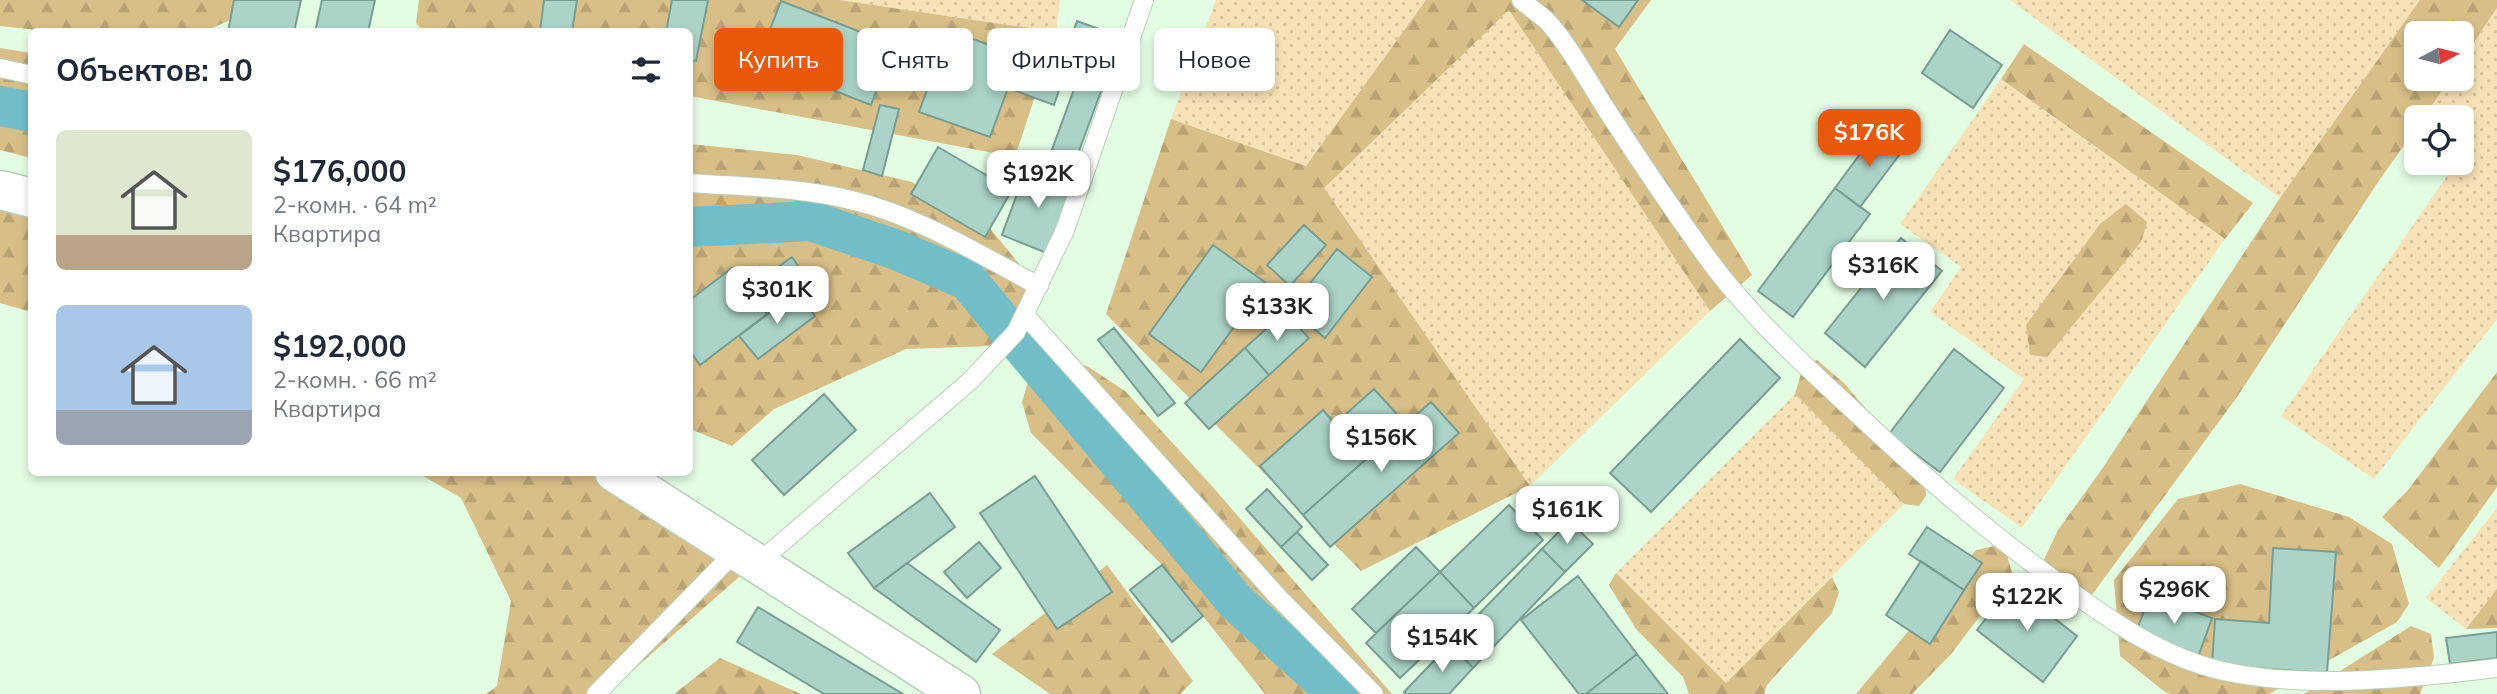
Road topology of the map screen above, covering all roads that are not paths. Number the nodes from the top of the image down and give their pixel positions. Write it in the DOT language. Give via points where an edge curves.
graph roads {
  1 [pos="1144,0"];
  2 [pos="1521,0"];
  3 [pos="0,68"];
  4 [pos="28,74"];
  5 [pos="693,183"];
  6 [pos="0,190"];
  7 [pos="28,197"];
  8 [pos="1040,286"];
  9 [pos="1025,315"];
  10 [pos="620,476"];
  11 [pos="747,558"];
  12 [pos="2497,668"];
  13 [pos="2309,687"];
  14 [pos="596,694"];
  15 [pos="961,694"];
  16 [pos="1374,694"];
  1 -- 8 [label="lane" via="1065,230"];
  2 -- 13 [label="lane" via="1548,22 1709,260 1768,328 1912,466 2020,556 2164,652 2204,666"];
  3 -- 4 [label="lane"];
  5 -- 8 [label="lane" via="855,201 906,218"];
  6 -- 7 [label="street"];
  8 -- 9 [label="lane"];
  9 -- 11 [label="lane" via="1016,332 970,381"];
  9 -- 16 [label="lane" via="1279,598"];
  10 -- 11 [label="street"];
  11 -- 14 [label="lane"];
  11 -- 15 [label="street"];
  12 -- 13 [label="lane"];
}
